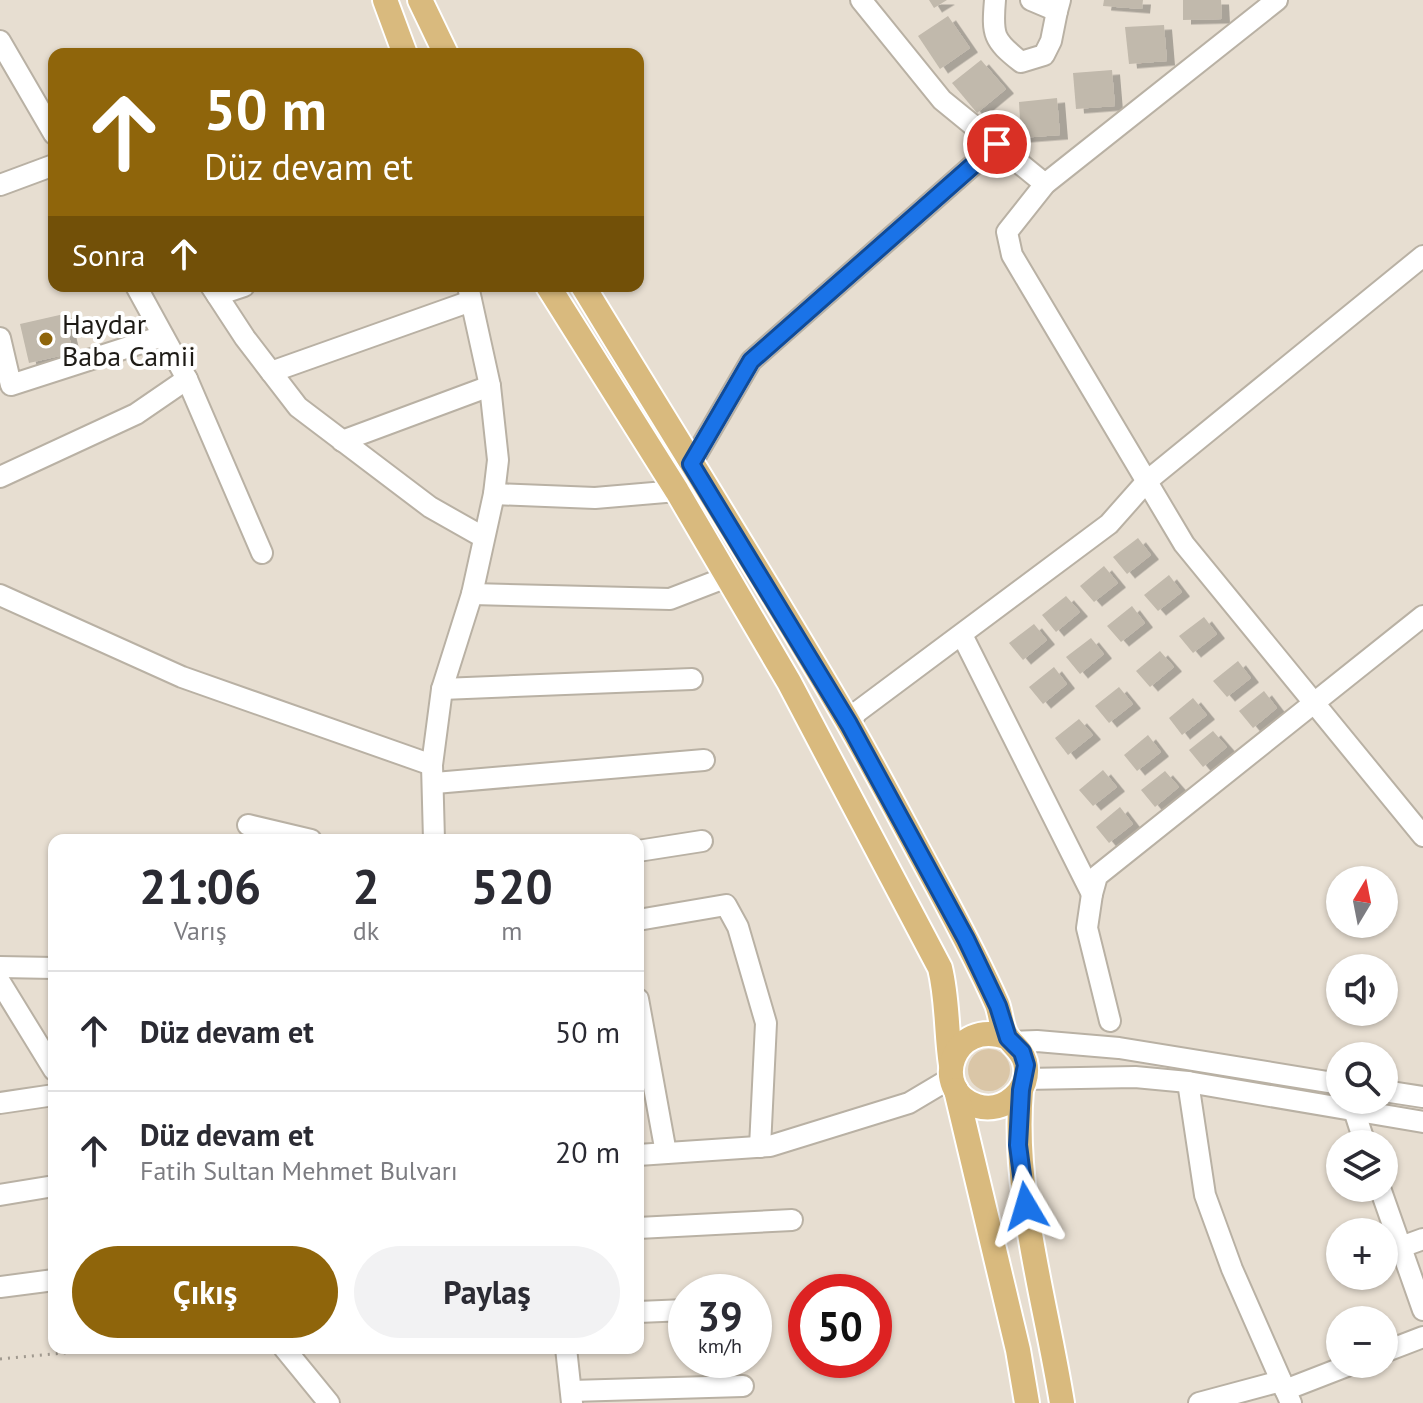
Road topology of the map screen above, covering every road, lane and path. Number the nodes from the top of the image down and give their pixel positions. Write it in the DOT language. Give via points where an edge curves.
graph roads {
  1 [pos="385,0"];
  2 [pos="420,0"];
  3 [pos="861,0"];
  4 [pos="995,0"];
  5 [pos="1031,0"];
  6 [pos="1277,0"];
  7 [pos="1058,6"];
  8 [pos="0,41"];
  9 [pos="403,48"];
  10 [pos="443,48"];
  11 [pos="48,124"];
  12 [pos="997,144"];
  13 [pos="48,167"];
  14 [pos="1045,184"];
  15 [pos="0,185"];
  16 [pos="1423,256"];
  17 [pos="139,292"];
  18 [pos="215,292"];
  19 [pos="552,292"];
  20 [pos="587,292"];
  21 [pos="470,293"];
  22 [pos="163,336"];
  23 [pos="0,338"];
  24 [pos="271,372"];
  25 [pos="187,379"];
  26 [pos="490,386"];
  27 [pos="342,441"];
  28 [pos="691,464"];
  29 [pos="0,477"];
  30 [pos="1147,481"];
  31 [pos="677,491"];
  32 [pos="494,494"];
  33 [pos="483,537"];
  34 [pos="262,553"];
  35 [pos="727,577"];
  36 [pos="472,594"];
  37 [pos="0,595"];
  38 [pos="1423,616"];
  39 [pos="962,635"];
  40 [pos="692,679"];
  41 [pos="442,689"];
  42 [pos="1316,703"];
  43 [pos="849,724"];
  44 [pos="704,760"];
  45 [pos="434,774"];
  46 [pos="248,825"];
  47 [pos="286,834"];
  48 [pos="434,834"];
  49 [pos="1423,836"];
  50 [pos="702,841"];
  51 [pos="644,850"];
  52 [pos="1092,894"];
  53 [pos="644,919"];
  54 [pos="0,967"];
  55 [pos="48,968"];
  56 [pos="0,983"];
  57 [pos="1110,1021"];
  58 [pos="644,1032"];
  59 [pos="1010,1040"];
  60 [pos="48,1060"];
  61 [pos="953,1078"];
  62 [pos="1188,1082"];
  63 [pos="1326,1082"];
  64 [pos="1023,1084"];
  65 [pos="1398,1093"];
  66 [pos="48,1096"];
  67 [pos="1423,1097"];
  68 [pos="0,1103"];
  69 [pos="1326,1105"];
  70 [pos="1377,1114"];
  71 [pos="1423,1122"];
  72 [pos="760,1147"];
  73 [pos="666,1153"];
  74 [pos="644,1155"];
  75 [pos="48,1187"];
  76 [pos="0,1195"];
  77 [pos="1385,1202"];
  78 [pos="792,1220"];
  79 [pos="644,1228"];
  80 [pos="1423,1239"];
  81 [pos="1401,1247"];
  82 [pos="48,1281"];
  83 [pos="0,1287"];
  84 [pos="1423,1310"];
  85 [pos="668,1311"];
  86 [pos="644,1312"];
  87 [pos="1423,1337"];
  88 [pos="1398,1347"];
  89 [pos="54,1354"];
  90 [pos="289,1354"];
  91 [pos="567,1354"];
  92 [pos="0,1359"];
  93 [pos="1326,1375"];
  94 [pos="743,1386"];
  95 [pos="1286,1391"];
  96 [pos="571,1397"];
  97 [pos="329,1403"];
  98 [pos="1027,1403"];
  99 [pos="1062,1403"];
  100 [pos="1199,1403"];
  1 -- 9 [label="main road"];
  2 -- 10 [label="main road"];
  3 -- 12 [label="street" via="942,100"];
  4 -- 7 [label="street" via="994,34 1021,62 1044,55"];
  5 -- 7 [label="street"];
  6 -- 14 [label="street"];
  8 -- 11 [label="street"];
  12 -- 14 [label="street"];
  12 -- 28 [label="street" via="751,361"];
  13 -- 15 [label="street"];
  14 -- 30 [label="street" via="1007,232 1012,255"];
  16 -- 30 [label="street"];
  17 -- 22 [label="street"];
  18 -- 24 [label="street"];
  19 -- 31 [label="main road"];
  20 -- 28 [label="main road"];
  21 -- 24 [label="street"];
  21 -- 26 [label="street"];
  22 -- 23 [label="street" via="11,385"];
  22 -- 25 [label="street"];
  24 -- 27 [label="street" via="298,407"];
  25 -- 29 [label="street" via="136,414"];
  25 -- 34 [label="street"];
  26 -- 27 [label="street"];
  26 -- 32 [label="street" via="498,460"];
  27 -- 33 [label="street" via="430,507"];
  28 -- 43 [label="main road"];
  30 -- 39 [label="street" via="1109,524"];
  30 -- 42 [label="street" via="1184,544"];
  31 -- 32 [label="street" via="595,498"];
  31 -- 35 [label="main road"];
  32 -- 33 [label="street"];
  33 -- 36 [label="street"];
  35 -- 36 [label="street" via="670,599"];
  35 -- 61 [label="main road" via="789,682 940,968"];
  36 -- 41 [label="street"];
  37 -- 45 [label="street" via="182,677"];
  38 -- 42 [label="street"];
  39 -- 43 [label="street" via="857,712"];
  39 -- 52 [label="street"];
  40 -- 41 [label="street"];
  41 -- 45 [label="street"];
  42 -- 49 [label="street"];
  42 -- 52 [label="street" via="1097,876"];
  43 -- 59 [label="main road" via="966,939"];
  44 -- 45 [label="street"];
  45 -- 48 [label="street"];
  46 -- 47 [label="street"];
  50 -- 51 [label="street"];
  52 -- 57 [label="street" via="1087,928"];
  53 -- 72 [label="street" via="726,905 738,927 766,1023"];
  54 -- 55 [label="street"];
  56 -- 60 [label="street"];
  58 -- 73 [label="street"];
  59 -- 61 [label="main road" via="996,1033 972,1036 954,1054"];
  59 -- 63 [label="street" via="1119,1048"];
  59 -- 64 [label="main road" via="1026,1065"];
  61 -- 64 [label="main road" via="965,1100 989,1108 1001,1106"];
  61 -- 72 [label="street" via="909,1103"];
  61 -- 98 [label="main road"];
  62 -- 64 [label="street" via="1135,1077"];
  62 -- 69 [label="street"];
  62 -- 95 [label="street" via="1205,1195"];
  64 -- 99 [label="main road" via="1018,1145"];
  65 -- 67 [label="street"];
  66 -- 68 [label="street"];
  70 -- 71 [label="street"];
  72 -- 73 [label="street"];
  73 -- 74 [label="street"];
  75 -- 76 [label="street"];
  77 -- 81 [label="street"];
  78 -- 79 [label="street"];
  80 -- 81 [label="street"];
  81 -- 84 [label="street"];
  82 -- 83 [label="street"];
  85 -- 86 [label="street"];
  87 -- 88 [label="street"];
  89 -- 92 [label="path"];
  90 -- 97 [label="street"];
  91 -- 96 [label="street"];
  93 -- 95 [label="street"];
  94 -- 96 [label="street"];
  95 -- 100 [label="street"];
}
